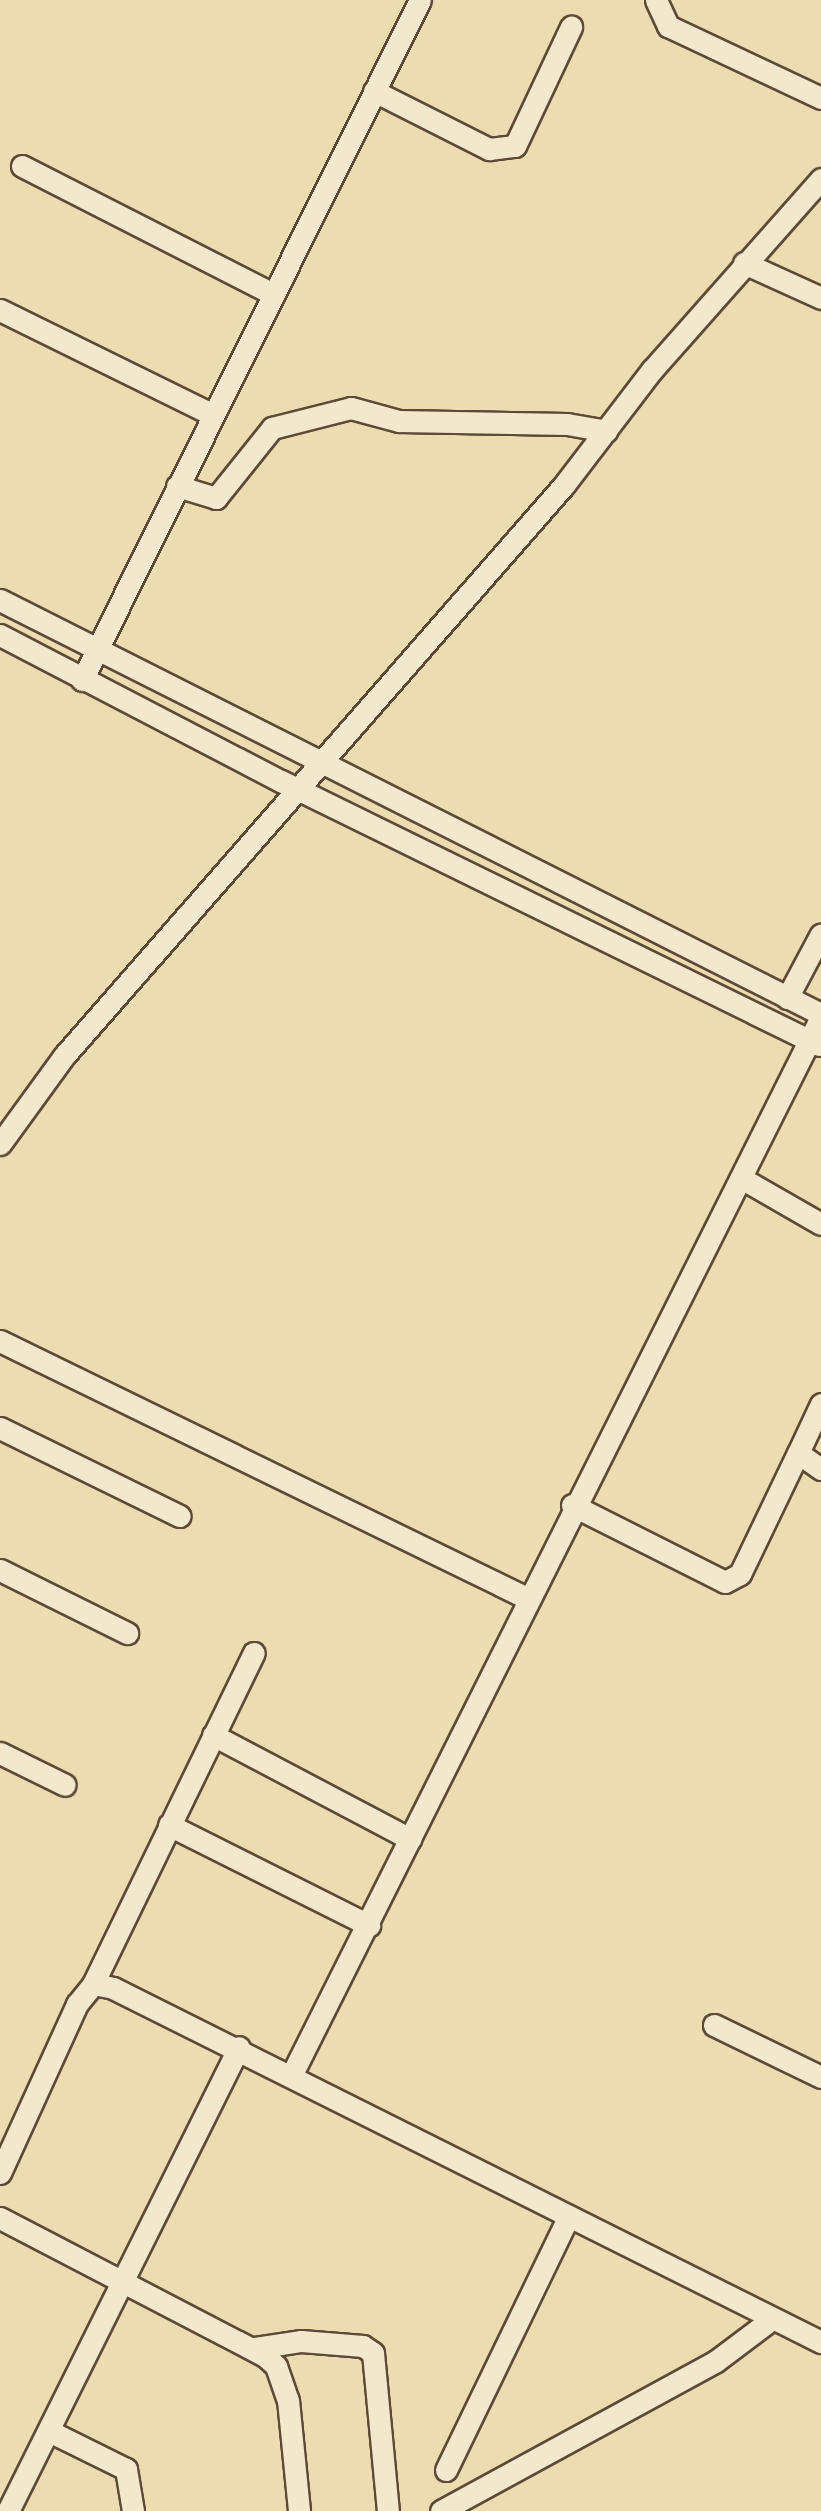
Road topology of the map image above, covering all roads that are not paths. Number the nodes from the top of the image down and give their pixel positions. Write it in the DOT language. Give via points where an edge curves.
graph roads {
  1 [pos="419,0"];
  2 [pos="656,0"];
  3 [pos="571,27"];
  4 [pos="374,92"];
  5 [pos="821,98"];
  6 [pos="22,166"];
  7 [pos="821,180"];
  8 [pos="744,263"];
  9 [pos="273,294"];
  10 [pos="821,298"];
  11 [pos="0,310"];
  12 [pos="211,414"];
  13 [pos="606,431"];
  14 [pos="177,486"];
  15 [pos="0,600"];
  16 [pos="0,635"];
  17 [pos="97,650"];
  18 [pos="82,680"];
  19 [pos="324,760"];
  20 [pos="298,789"];
  21 [pos="821,934"];
  22 [pos="787,998"];
  23 [pos="821,1016"];
  24 [pos="815,1043"];
  25 [pos="0,1144"];
  26 [pos="741,1178"];
  27 [pos="821,1224"];
  28 [pos="0,1340"];
  29 [pos="821,1404"];
  30 [pos="0,1428"];
  31 [pos="798,1453"];
  32 [pos="821,1469"];
  33 [pos="572,1505"];
  34 [pos="180,1516"];
  35 [pos="0,1570"];
  36 [pos="529,1599"];
  37 [pos="127,1633"];
  38 [pos="254,1653"];
  39 [pos="213,1735"];
  40 [pos="0,1753"];
  41 [pos="65,1785"];
  42 [pos="169,1825"];
  43 [pos="410,1839"];
  44 [pos="369,1926"];
  45 [pos="93,1984"];
  46 [pos="714,2025"];
  47 [pos="239,2047"];
  48 [pos="291,2076"];
  49 [pos="821,2077"];
  50 [pos="0,2173"];
  51 [pos="0,2218"];
  52 [pos="567,2220"];
  53 [pos="125,2280"];
  54 [pos="772,2319"];
  55 [pos="821,2342"];
  56 [pos="255,2348"];
  57 [pos="49,2431"];
  58 [pos="446,2470"];
  59 [pos="8,2511"];
  60 [pos="133,2511"];
  61 [pos="299,2511"];
  62 [pos="388,2511"];
  63 [pos="441,2511"];
  1 -- 4 [label="street"];
  2 -- 5 [label="street" via="668,26"];
  3 -- 4 [label="street" via="514,146 489,149"];
  4 -- 9 [label="street"];
  6 -- 9 [label="street"];
  7 -- 8 [label="street"];
  8 -- 10 [label="street"];
  8 -- 13 [label="street"];
  9 -- 12 [label="street"];
  11 -- 12 [label="street"];
  12 -- 14 [label="street"];
  13 -- 14 [label="street" via="567,424 399,421 351,408 272,428 216,498"];
  13 -- 19 [label="street"];
  14 -- 17 [label="street"];
  15 -- 17 [label="street"];
  16 -- 18 [label="street"];
  17 -- 18 [label="street"];
  17 -- 19 [label="street"];
  18 -- 20 [label="street"];
  19 -- 20 [label="street"];
  19 -- 22 [label="street"];
  20 -- 24 [label="street"];
  20 -- 25 [label="street" via="64,1056"];
  21 -- 22 [label="street"];
  22 -- 23 [label="street"];
  23 -- 24 [label="street"];
  24 -- 26 [label="street"];
  26 -- 27 [label="street"];
  26 -- 33 [label="street"];
  28 -- 36 [label="street"];
  29 -- 31 [label="street"];
  30 -- 34 [label="street"];
  31 -- 32 [label="street"];
  31 -- 33 [label="street" via="740,1574 725,1583"];
  33 -- 36 [label="street"];
  35 -- 37 [label="street"];
  36 -- 43 [label="street"];
  38 -- 39 [label="street"];
  39 -- 42 [label="street"];
  39 -- 43 [label="street"];
  40 -- 41 [label="street"];
  42 -- 44 [label="street"];
  42 -- 45 [label="street"];
  43 -- 44 [label="street"];
  44 -- 48 [label="street"];
  45 -- 47 [label="street"];
  45 -- 50 [label="street" via="77,2004"];
  46 -- 49 [label="street"];
  47 -- 48 [label="street"];
  47 -- 53 [label="street"];
  48 -- 52 [label="street"];
  51 -- 53 [label="street"];
  52 -- 54 [label="street"];
  52 -- 58 [label="street"];
  53 -- 56 [label="street"];
  53 -- 57 [label="street"];
  54 -- 55 [label="street"];
  54 -- 63 [label="street" via="716,2361"];
  56 -- 61 [label="street" via="276,2366 285,2390"];
  56 -- 62 [label="street" via="301,2341 363,2346 373,2353"];
  57 -- 59 [label="street"];
  57 -- 60 [label="street" via="126,2469"];
}
